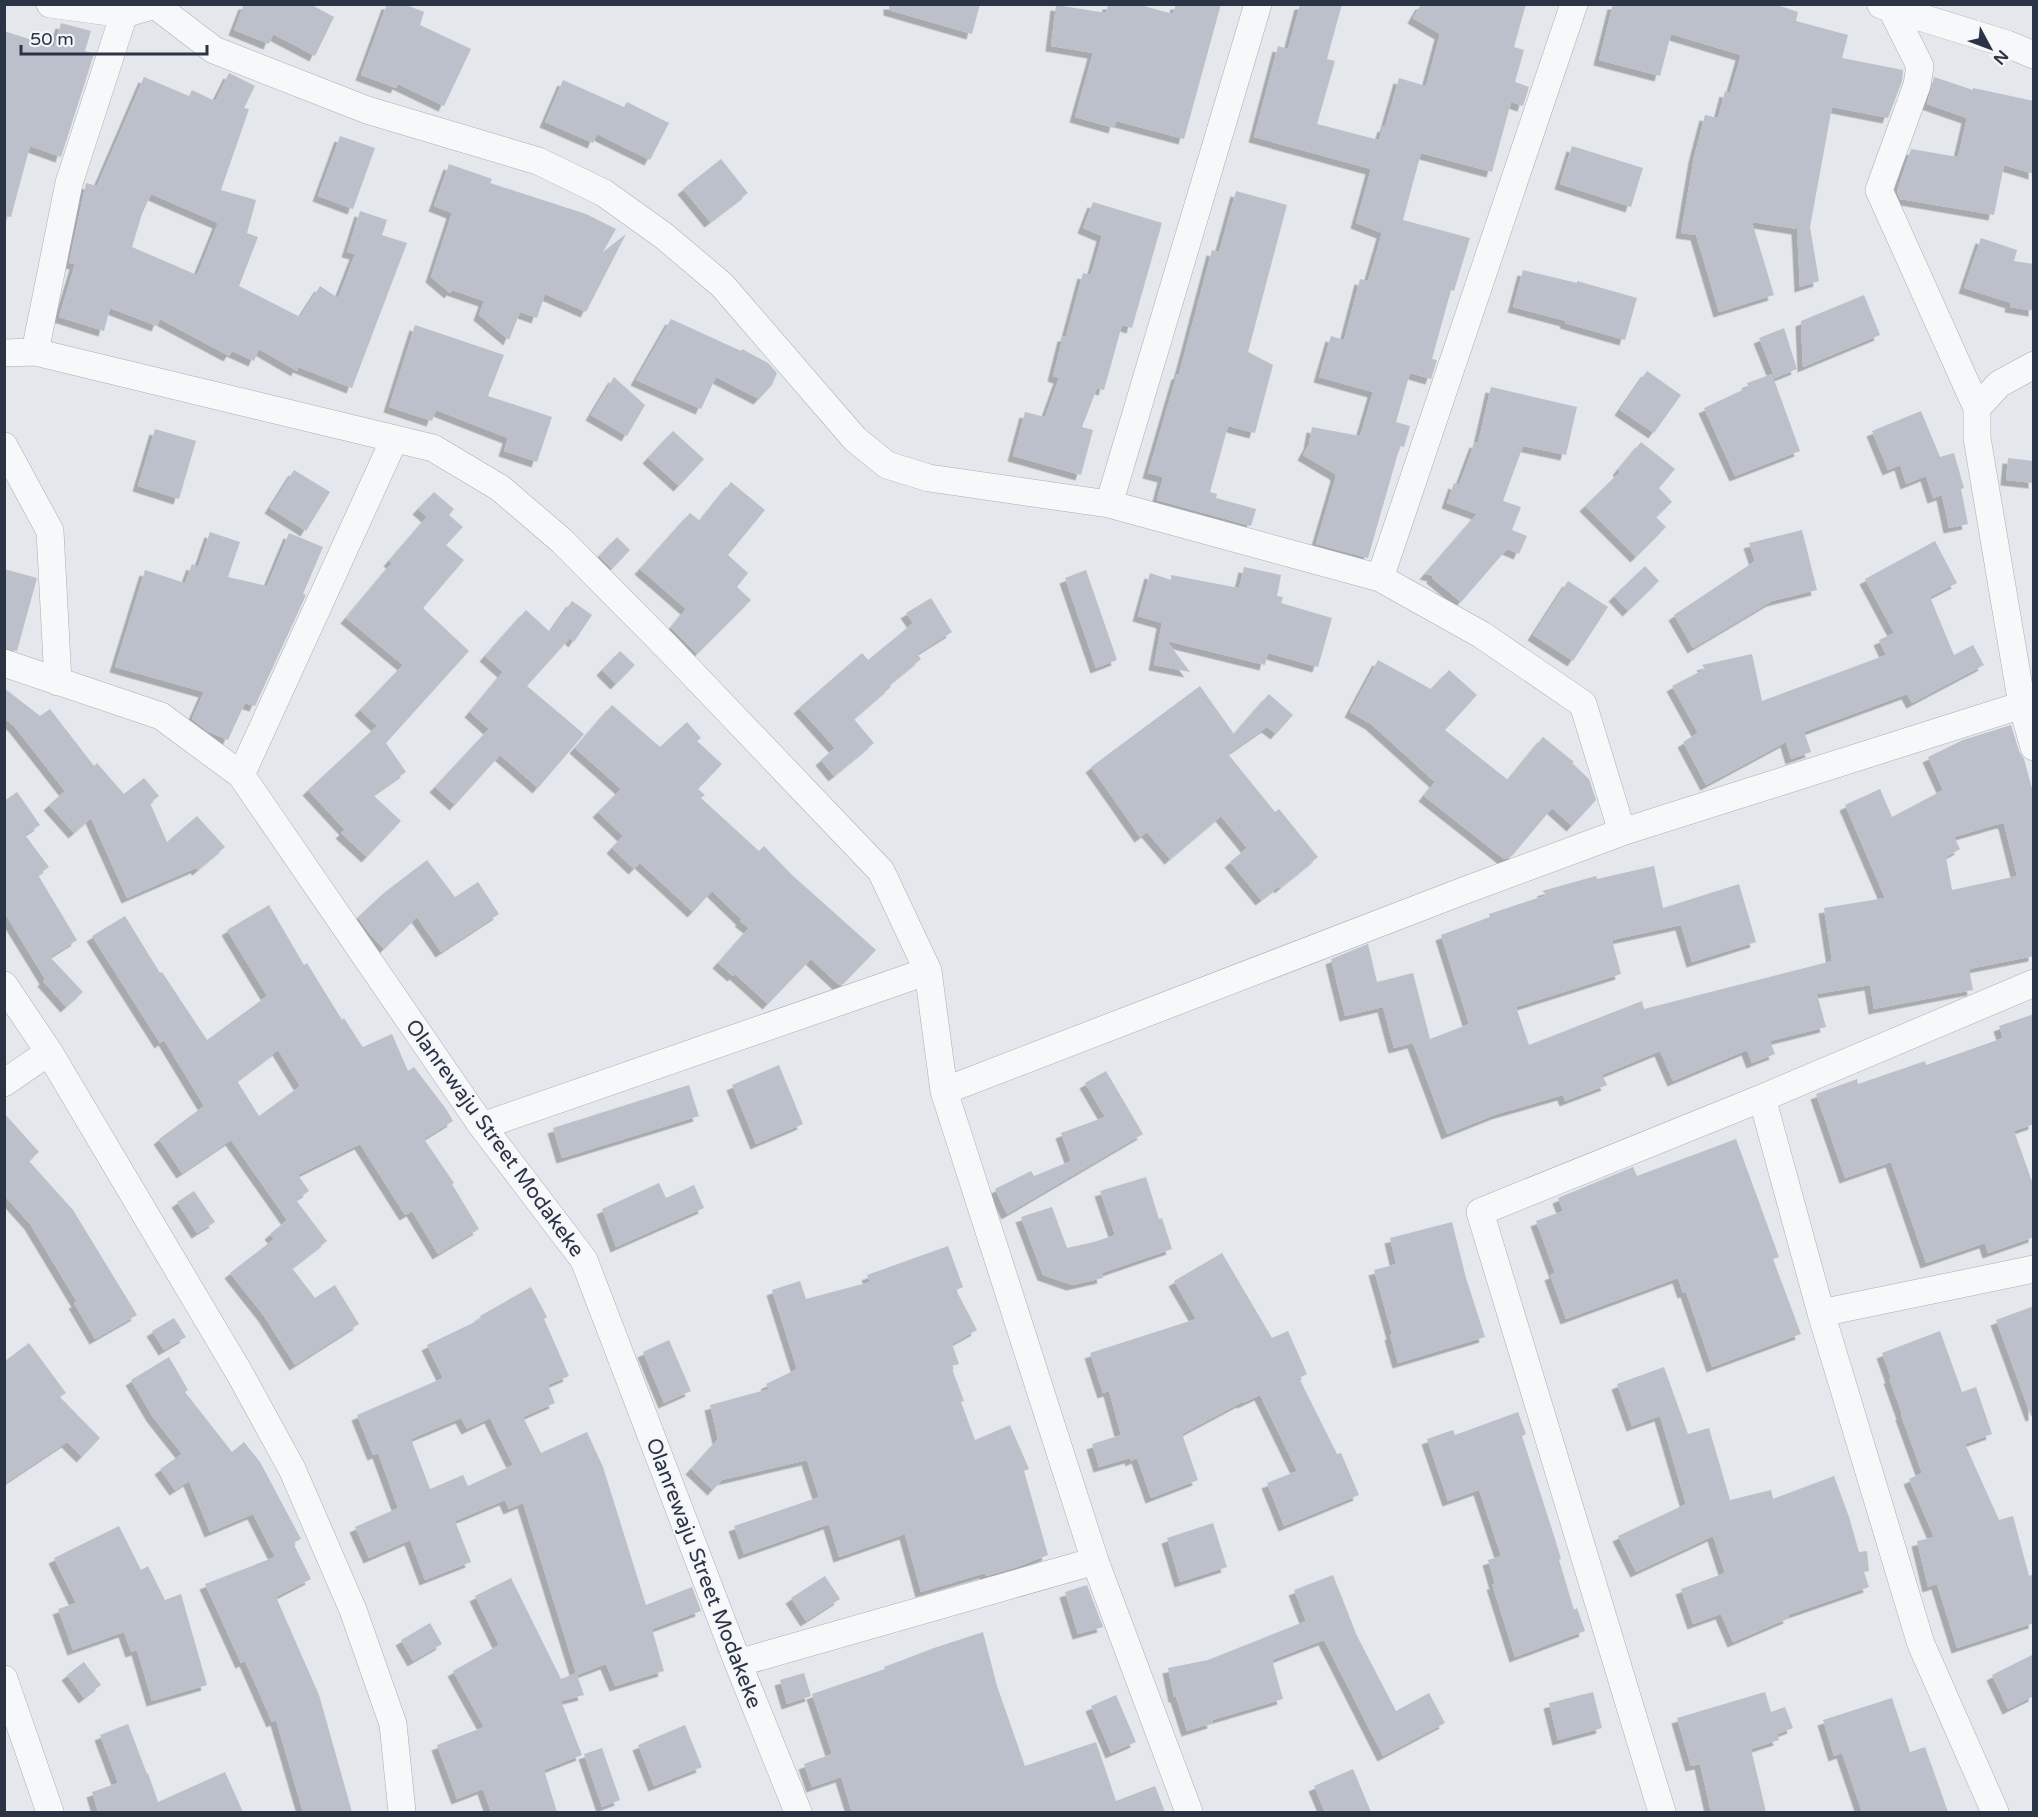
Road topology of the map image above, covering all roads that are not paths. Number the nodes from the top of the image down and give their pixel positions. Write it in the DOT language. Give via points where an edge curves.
graph roads {
  1 [pos="50,4"];
  2 [pos="1258,4"];
  3 [pos="1574,4"];
  4 [pos="1884,6"];
  5 [pos="124,15"];
  6 [pos="2034,55"];
  7 [pos="35,352"];
  8 [pos="4,353"];
  9 [pos="2034,365"];
  10 [pos="1977,408"];
  11 [pos="394,440"];
  12 [pos="4,446"];
  13 [pos="1109,504"];
  14 [pos="1380,578"];
  15 [pos="4,663"];
  16 [pos="58,682"];
  17 [pos="2028,706"];
  18 [pos="2034,747"];
  19 [pos="241,775"];
  20 [pos="1622,832"];
  21 [pos="928,971"];
  22 [pos="2034,983"];
  23 [pos="4,985"];
  24 [pos="49,1052"];
  25 [pos="4,1083"];
  26 [pos="944,1091"];
  27 [pos="1762,1098"];
  28 [pos="482,1126"];
  29 [pos="2034,1269"];
  30 [pos="1821,1313"];
  31 [pos="1095,1561"];
  32 [pos="738,1663"];
  33 [pos="4,1679"];
  34 [pos="50,1812"];
  35 [pos="402,1812"];
  36 [pos="798,1812"];
  37 [pos="1189,1812"];
  38 [pos="1662,1812"];
  39 [pos="1995,1812"];
  1 -- 5 [label="street"];
  2 -- 13 [label="street"];
  3 -- 14 [label="street"];
  4 -- 6 [label="street"];
  4 -- 10 [label="street" via="1920,66 1917,85 1879,190"];
  5 -- 7 [label="street" via="69,183"];
  5 -- 13 [label="street" via="155,5 214,50 367,110 538,161 604,194 664,236 722,285 855,439 887,465 929,478"];
  7 -- 8 [label="street"];
  7 -- 11 [label="street"];
  9 -- 10 [label="street" via="1999,384"];
  10 -- 17 [label="street" via="1977,438"];
  11 -- 19 [label="street"];
  11 -- 21 [label="street" via="432,448 500,488 562,541 881,871"];
  12 -- 16 [label="street" via="50,531"];
  13 -- 14 [label="street"];
  14 -- 20 [label="street" via="1482,635 1583,704"];
  15 -- 16 [label="street, Olanrewaju Street Modakeke"];
  16 -- 19 [label="street, Olanrewaju Street Modakeke" via="161,716"];
  17 -- 18 [label="street"];
  17 -- 20 [label="street"];
  19 -- 28 [label="street, Olanrewaju Street Modakeke"];
  20 -- 26 [label="street"];
  21 -- 26 [label="street"];
  21 -- 28 [label="street"];
  22 -- 27 [label="street"];
  23 -- 24 [label="street"];
  24 -- 25 [label="street"];
  24 -- 35 [label="street" via="292,1469 353,1610 393,1724"];
  26 -- 31 [label="street"];
  27 -- 30 [label="street"];
  27 -- 38 [label="street" via="1480,1212"];
  28 -- 32 [label="street, Olanrewaju Street Modakeke" via="584,1260"];
  29 -- 30 [label="street"];
  30 -- 39 [label="street" via="1921,1644"];
  31 -- 32 [label="street"];
  31 -- 37 [label="street"];
  32 -- 36 [label="street, Olanrewaju Street Modakeke"];
  33 -- 34 [label="street"];
}
